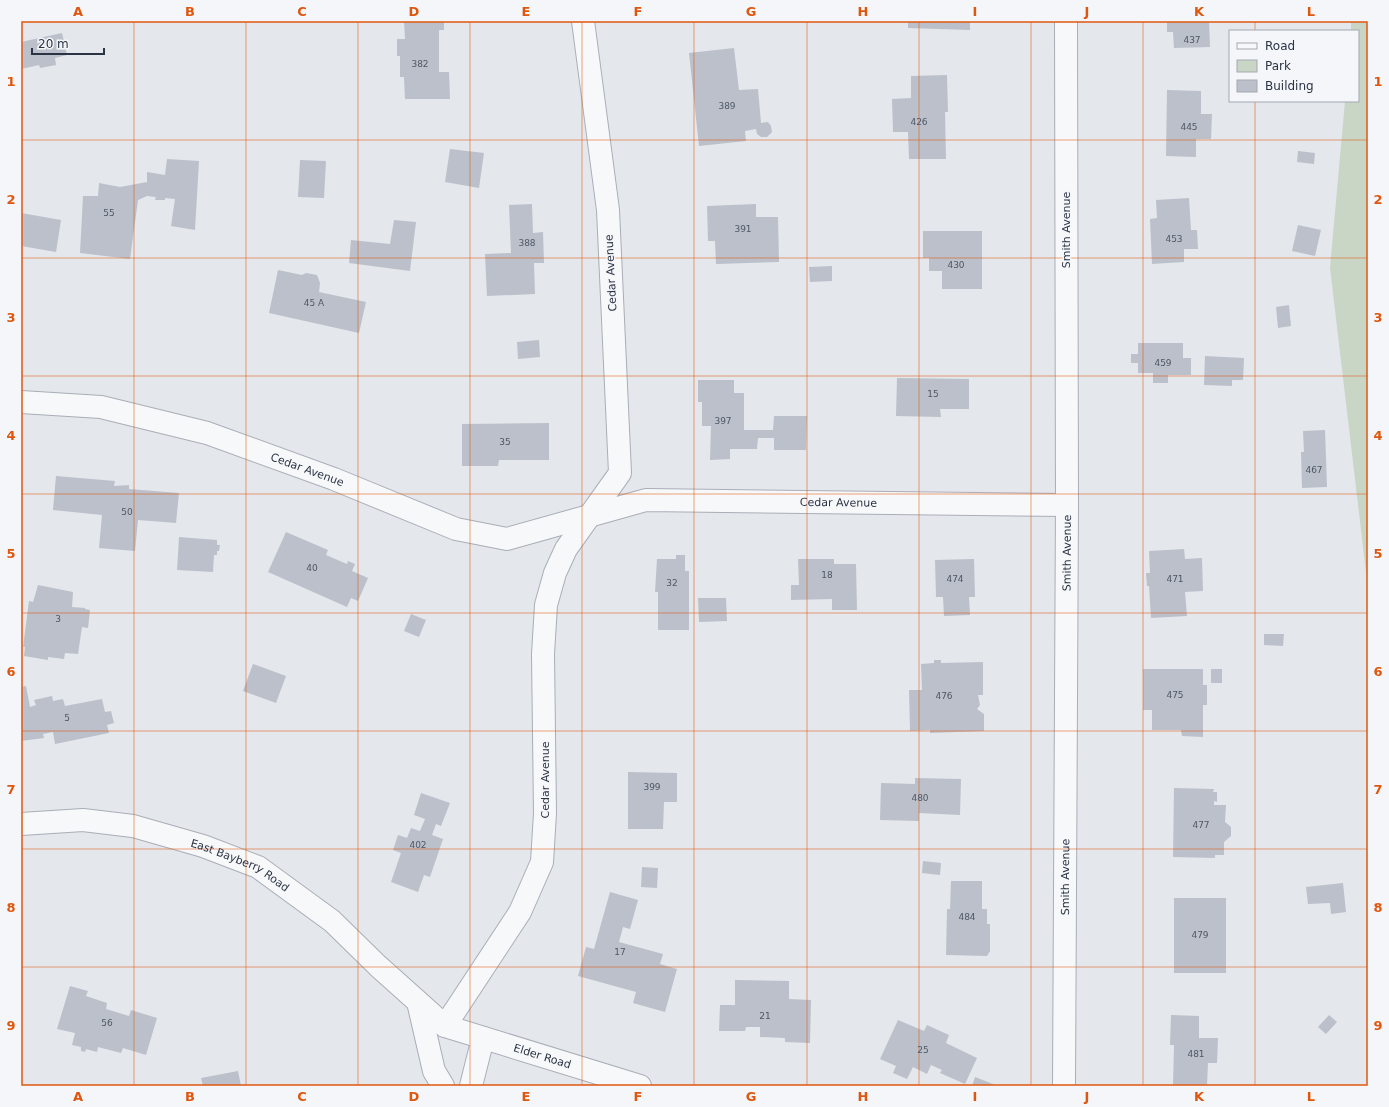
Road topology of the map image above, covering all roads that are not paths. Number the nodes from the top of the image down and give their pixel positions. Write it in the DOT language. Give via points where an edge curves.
graph roads {
  1 [pos="583,21"];
  2 [pos="1066,21"];
  3 [pos="21,402"];
  4 [pos="1067,505"];
  5 [pos="589,516"];
  6 [pos="21,824"];
  7 [pos="418,1002"];
  8 [pos="446,1026"];
  9 [pos="483,1038"];
  10 [pos="443,1086"];
  11 [pos="471,1086"];
  12 [pos="640,1086"];
  13 [pos="1064,1086"];
  1 -- 5 [label="street, Cedar Avenue" via="608,210 620,473"];
  2 -- 4 [label="street, Smith Avenue"];
  3 -- 5 [label="street, Cedar Avenue" via="101,406 207,433 334,478 463,531 507,539"];
  4 -- 5 [label="street, Cedar Avenue" via="646,500"];
  4 -- 13 [label="street, Smith Avenue"];
  5 -- 8 [label="street, Cedar Avenue" via="560,561 546,605 543,654 546,813 542,862 520,912"];
  6 -- 7 [label="street, East Bayberry Road" via="83,820 133,826 203,846 258,867 332,920"];
  7 -- 8 [label="street, East Bayberry Road"];
  7 -- 10 [label="street" via="434,1071"];
  8 -- 9 [label="street, Elder Road"];
  9 -- 11 [label="street"];
  9 -- 12 [label="street, Elder Road"];
}
